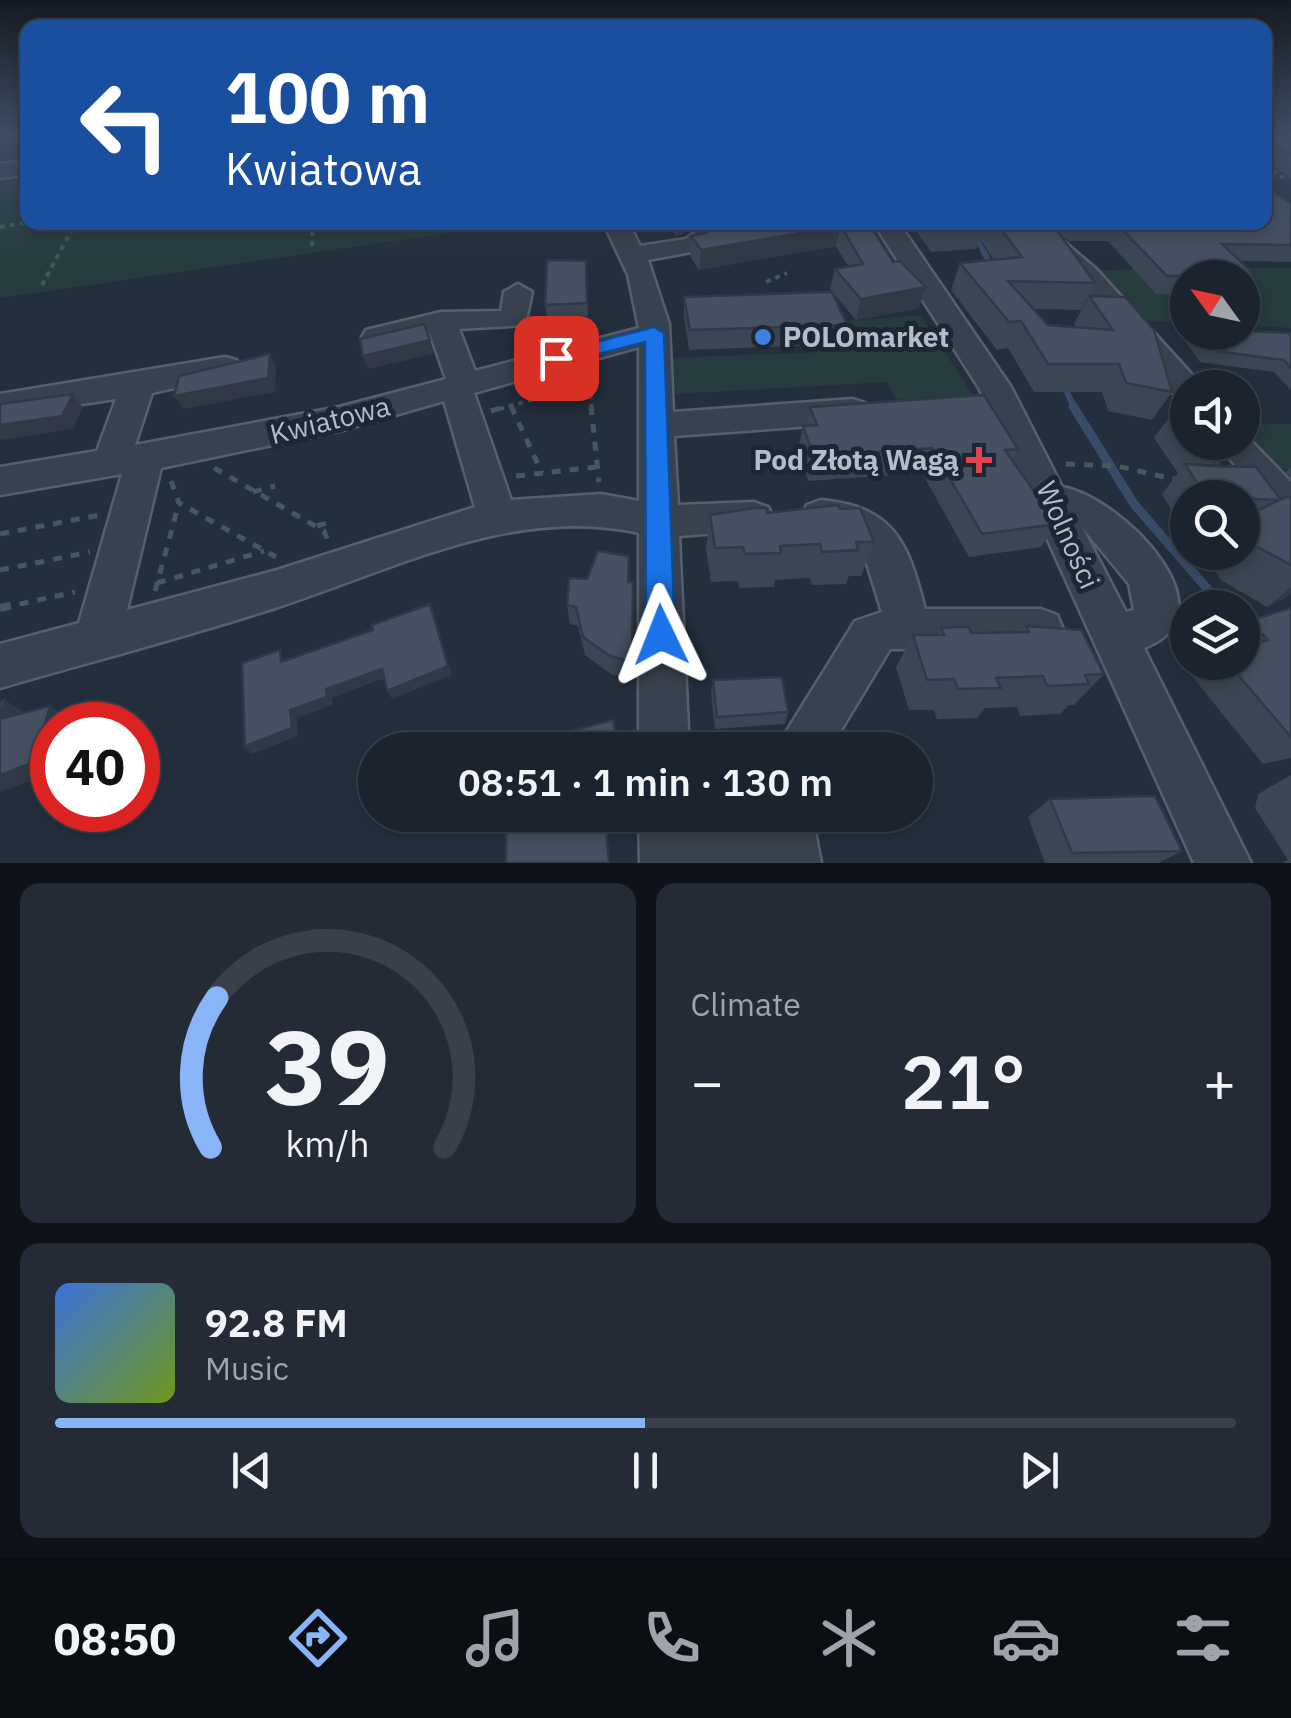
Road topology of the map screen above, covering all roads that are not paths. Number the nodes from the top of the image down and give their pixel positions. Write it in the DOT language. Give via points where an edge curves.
graph roads {
  1 [pos="619,230"];
  2 [pos="717,230"];
  3 [pos="889,230"];
  4 [pos="1035,230"];
  5 [pos="633,255"];
  6 [pos="518,292"];
  7 [pos="441,321"];
  8 [pos="654,333"];
  9 [pos="364,340"];
  10 [pos="260,360"];
  11 [pos="1172,370"];
  12 [pos="138,385"];
  13 [pos="461,397"];
  14 [pos="0,405"];
  15 [pos="882,409"];
  16 [pos="657,425"];
  17 [pos="150,456"];
  18 [pos="1250,460"];
  19 [pos="0,481"];
  20 [pos="491,499"];
  21 [pos="1052,501"];
  22 [pos="1291,508"];
  23 [pos="658,521"];
  24 [pos="114,578"];
  25 [pos="908,629"];
  26 [pos="1041,629"];
  27 [pos="1113,635"];
  28 [pos="0,666"];
  29 [pos="664,732"];
  30 [pos="811,732"];
  31 [pos="667,832"];
  32 [pos="789,843"];
  33 [pos="668,862"];
  34 [pos="1224,863"];
  1 -- 5 [label="street"];
  2 -- 5 [label="street" via="700,242"];
  3 -- 21 [label="street, Wolności" via="986,403"];
  4 -- 11 [label="street" via="1086,275"];
  5 -- 8 [label="street"];
  6 -- 7 [label="street" via="515,319"];
  7 -- 9 [label="street"];
  7 -- 13 [label="street"];
  8 -- 13 [label="street, Kwiatowa"];
  8 -- 16 [label="street"];
  10 -- 12 [label="street"];
  12 -- 14 [label="street"];
  12 -- 17 [label="street"];
  13 -- 17 [label="street, Kwiatowa" via="235,470"];
  13 -- 20 [label="street"];
  15 -- 16 [label="street"];
  16 -- 23 [label="street"];
  17 -- 19 [label="street, Kwiatowa"];
  17 -- 24 [label="street"];
  18 -- 22 [label="street"];
  20 -- 23 [label="street" via="599,488"];
  20 -- 24 [label="street" via="324,552"];
  21 -- 27 [label="street, Wolności"];
  21 -- 27 [label="street" via="1099,518 1140,564 1160,604 1158,618 1144,628"];
  23 -- 25 [label="street" via="848,516 864,522 885,546"];
  23 -- 29 [label="street"];
  24 -- 28 [label="street"];
  25 -- 26 [label="street"];
  25 -- 30 [label="street" via="871,636"];
  27 -- 34 [label="street, Wolności"];
  31 -- 33 [label="street"];
  32 -- 33 [label="street"];
}
